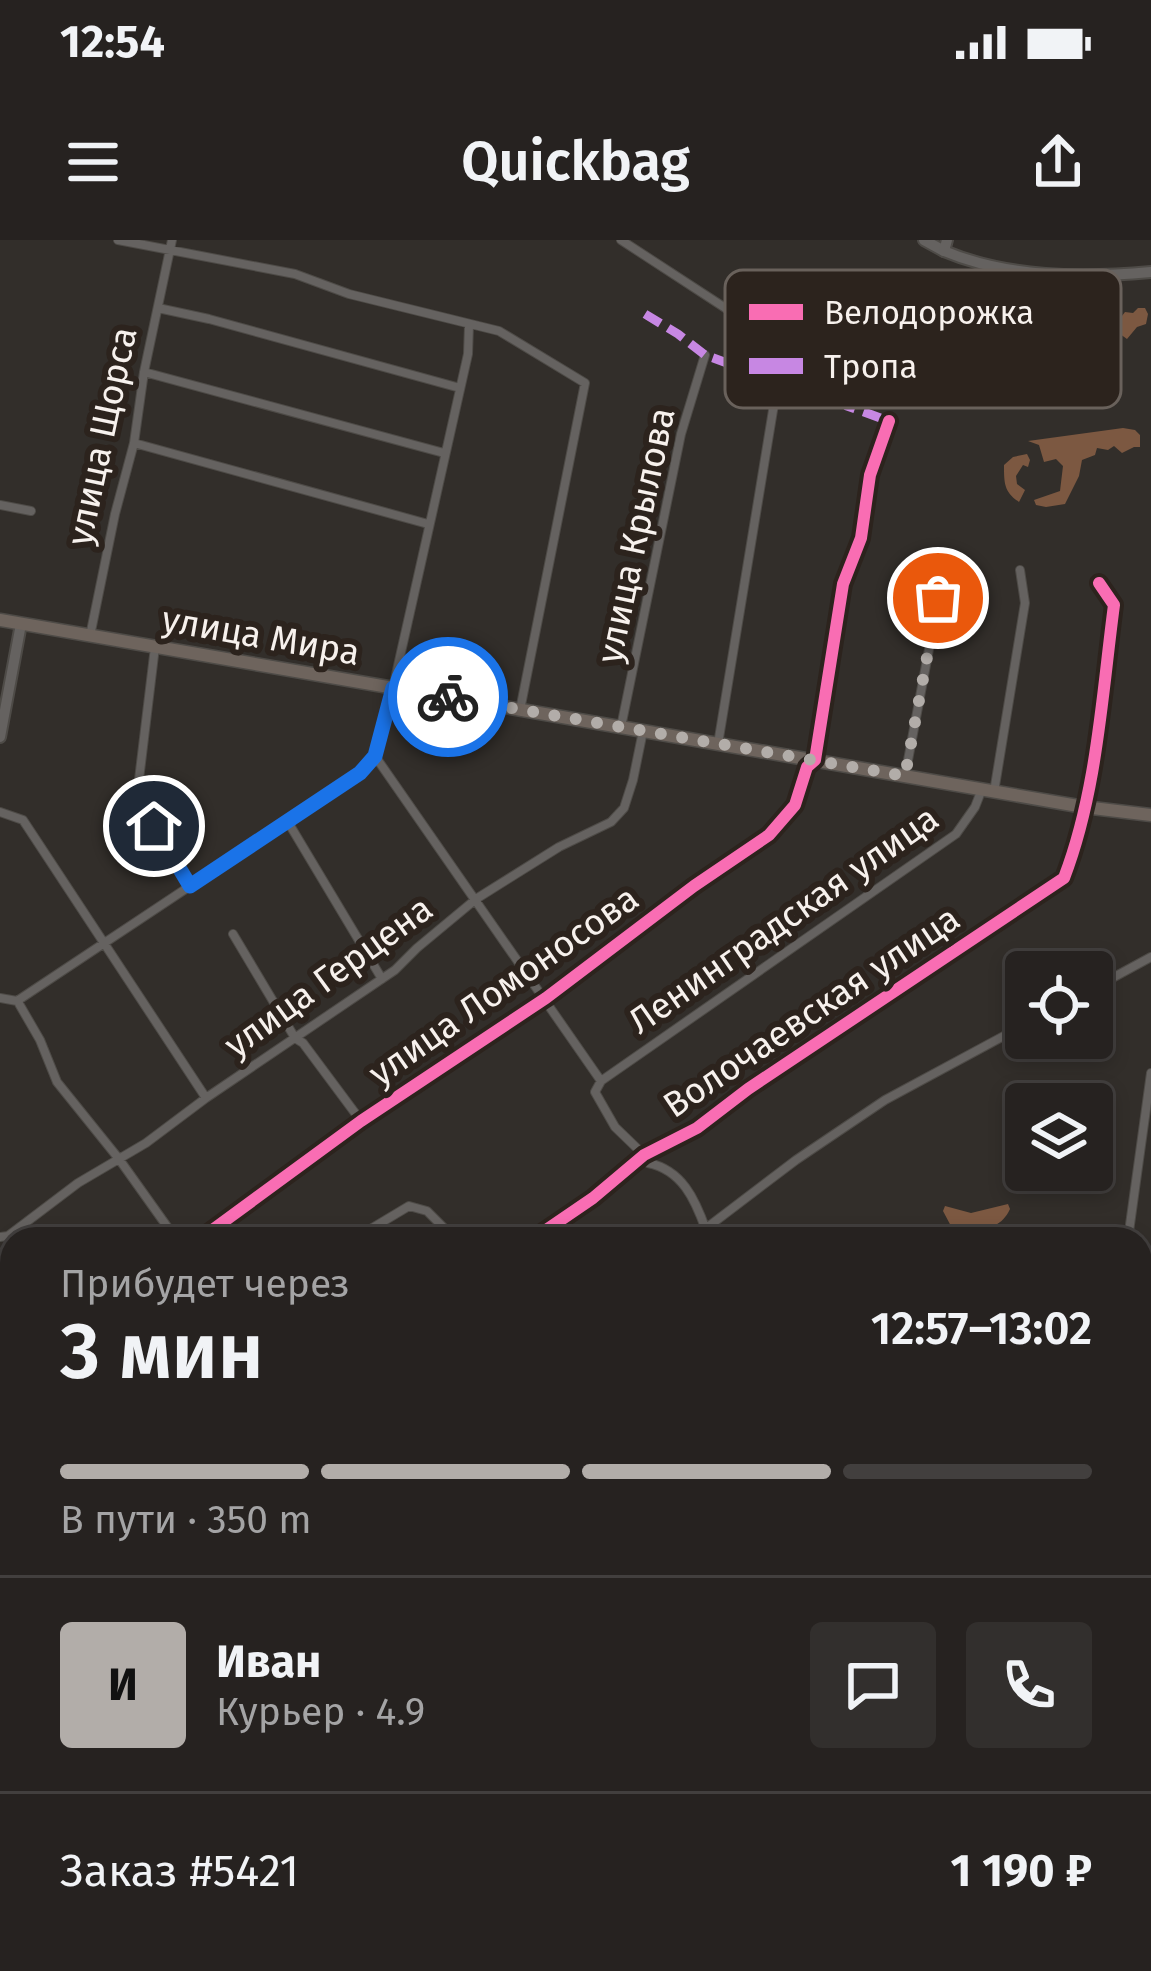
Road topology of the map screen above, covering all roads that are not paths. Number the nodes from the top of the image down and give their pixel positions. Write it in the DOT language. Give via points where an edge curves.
graph roads {
  1 [pos="118,240"];
  2 [pos="622,240"];
  3 [pos="924,240"];
  4 [pos="172,244"];
  5 [pos="946,246"];
  6 [pos="1002,270"];
  7 [pos="1121,272"];
  8 [pos="1151,272"];
  9 [pos="158,308"];
  10 [pos="725,309"];
  11 [pos="469,325"];
  12 [pos="705,355"];
  13 [pos="144,372"];
  14 [pos="460,388"];
  15 [pos="773,408"];
  16 [pos="890,421"];
  17 [pos="134,443"];
  18 [pos="445,453"];
  19 [pos="0,505"];
  20 [pos="31,511"];
  21 [pos="428,524"];
  22 [pos="946,554"];
  23 [pos="1020,570"];
  24 [pos="1099,583"];
  25 [pos="0,620"];
  26 [pos="21,624"];
  27 [pos="90,636"];
  28 [pos="155,647"];
  29 [pos="393,688"];
  30 [pos="520,710"];
  31 [pos="621,727"];
  32 [pos="643,730"];
  33 [pos="0,737"];
  34 [pos="718,743"];
  35 [pos="375,756"];
  36 [pos="815,760"];
  37 [pos="905,776"];
  38 [pos="988,790"];
  39 [pos="1084,807"];
  40 [pos="0,812"];
  41 [pos="1151,815"];
  42 [pos="288,822"];
  43 [pos="190,886"];
  44 [pos="476,899"];
  45 [pos="233,934"];
  46 [pos="104,941"];
  47 [pos="1151,957"];
  48 [pos="1113,977"];
  49 [pos="382,979"];
  50 [pos="0,998"];
  51 [pos="546,998"];
  52 [pos="17,1001"];
  53 [pos="1005,1035"];
  54 [pos="295,1038"];
  55 [pos="1151,1073"];
  56 [pos="602,1081"];
  57 [pos="206,1098"];
  58 [pos="362,1121"];
  59 [pos="644,1155"];
  60 [pos="119,1160"];
  61 [pos="20,1227"];
  62 [pos="167,1227"];
  63 [pos="216,1227"];
  64 [pos="374,1227"];
  65 [pos="442,1227"];
  66 [pos="551,1227"];
  67 [pos="705,1227"];
  68 [pos="710,1227"];
  69 [pos="1130,1227"];
  1 -- 4 [label="street"];
  2 -- 10 [label="street"];
  3 -- 5 [label="main road"];
  4 -- 9 [label="street, улица Щорса"];
  4 -- 11 [label="street"];
  5 -- 6 [label="main road"];
  7 -- 8 [label="main road"];
  9 -- 13 [label="street, улица Щорса"];
  9 -- 14 [label="street"];
  11 -- 14 [label="street"];
  11 -- 30 [label="street" via="500,331 585,382"];
  12 -- 31 [label="street, улица Крылова" via="681,434"];
  13 -- 17 [label="street, улица Щорса"];
  13 -- 18 [label="street"];
  14 -- 18 [label="street"];
  15 -- 34 [label="street"];
  16 -- 36 [label="street, улица Ломоносова" via="843,584"];
  17 -- 21 [label="street"];
  17 -- 27 [label="street, улица Щорса"];
  18 -- 21 [label="street"];
  19 -- 20 [label="street"];
  21 -- 29 [label="street"];
  22 -- 37 [label="street"];
  23 -- 38 [label="street, Ленинградская улица" via="1025,603"];
  24 -- 39 [label="street, Волочаевская улица" via="1114,604"];
  25 -- 26 [label="main road, улица Мира"];
  26 -- 27 [label="main road, улица Мира"];
  26 -- 33 [label="main road"];
  27 -- 28 [label="main road, улица Мира"];
  28 -- 29 [label="main road, улица Мира"];
  28 -- 43 [label="street" via="137,796"];
  29 -- 30 [label="main road, улица Мира"];
  29 -- 35 [label="street"];
  30 -- 31 [label="main road, улица Мира"];
  31 -- 32 [label="main road, улица Мира"];
  32 -- 34 [label="main road, улица Мира"];
  32 -- 44 [label="street, улица Герцена" via="624,808 611,822"];
  34 -- 36 [label="main road, улица Мира"];
  35 -- 42 [label="street"];
  35 -- 44 [label="street"];
  36 -- 37 [label="main road, улица Мира"];
  36 -- 51 [label="street, улица Ломоносова" via="795,806 769,835"];
  37 -- 38 [label="main road, улица Мира"];
  38 -- 39 [label="main road, улица Мира"];
  38 -- 56 [label="street, Ленинградская улица" via="956,834"];
  39 -- 41 [label="main road, улица Мира"];
  39 -- 59 [label="street, Волочаевская улица" via="1064,878 697,1128"];
  40 -- 46 [label="street" via="23,820"];
  42 -- 43 [label="street"];
  42 -- 49 [label="street"];
  43 -- 46 [label="street"];
  44 -- 49 [label="street, улица Герцена"];
  44 -- 51 [label="street"];
  45 -- 54 [label="street"];
  46 -- 52 [label="street"];
  46 -- 57 [label="street"];
  47 -- 48 [label="street"];
  49 -- 54 [label="street, улица Герцена"];
  50 -- 52 [label="street"];
  51 -- 56 [label="street"];
  51 -- 58 [label="street, улица Ломоносова"];
  52 -- 60 [label="street" via="57,1082"];
  53 -- 68 [label="street" via="885,1100"];
  54 -- 57 [label="street, улица Герцена"];
  54 -- 58 [label="street"];
  55 -- 69 [label="street"];
  56 -- 59 [label="street" via="595,1093"];
  57 -- 60 [label="street, улица Герцена"];
  58 -- 63 [label="street, улица Ломоносова"];
  59 -- 66 [label="street, Волочаевская улица"];
  59 -- 67 [label="street" via="682,1182"];
  60 -- 61 [label="street, улица Герцена"];
  60 -- 62 [label="street"];
  64 -- 65 [label="street" via="409,1206"];
}
